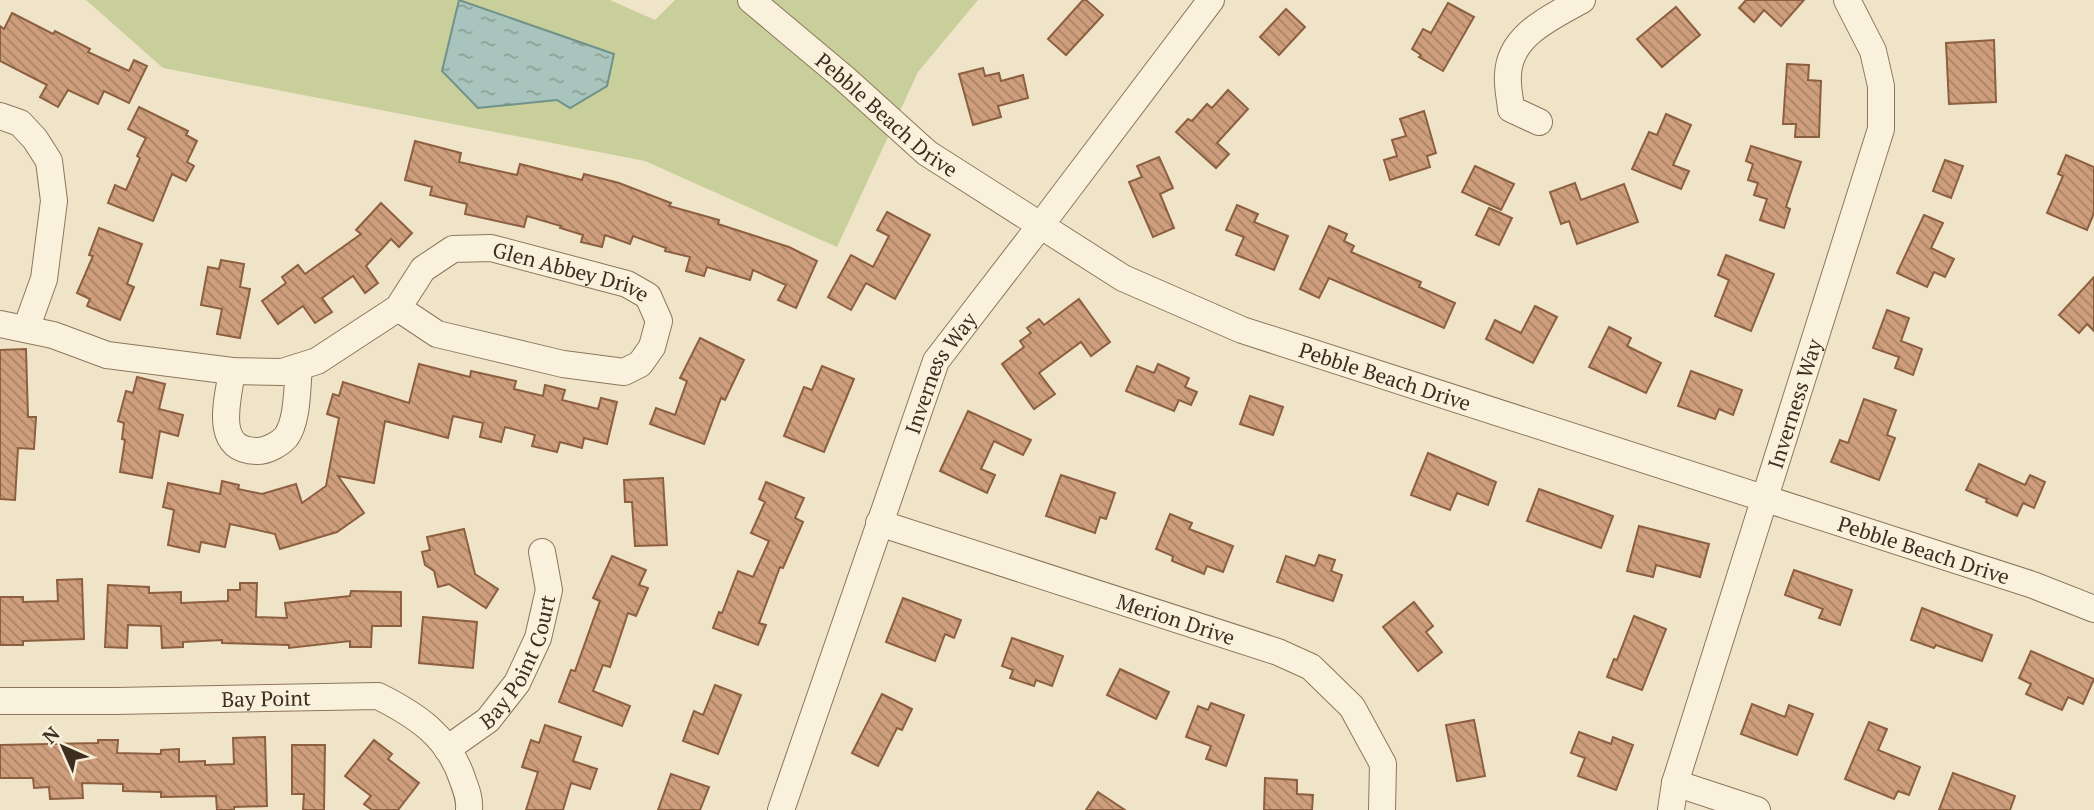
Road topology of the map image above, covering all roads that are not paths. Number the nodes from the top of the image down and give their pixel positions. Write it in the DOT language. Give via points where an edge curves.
graph roads {
  1 [pos="751,0"];
  2 [pos="1212,0"];
  3 [pos="1582,0"];
  4 [pos="1846,0"];
  5 [pos="0,116"];
  6 [pos="1539,122"];
  7 [pos="1041,226"];
  8 [pos="398,309"];
  9 [pos="0,324"];
  10 [pos="26,329"];
  11 [pos="299,367"];
  12 [pos="232,372"];
  13 [pos="1764,498"];
  14 [pos="879,523"];
  15 [pos="542,552"];
  16 [pos="2094,609"];
  17 [pos="0,701"];
  18 [pos="447,749"];
  19 [pos="1675,783"];
  20 [pos="469,810"];
  21 [pos="781,810"];
  22 [pos="1382,810"];
  23 [pos="1671,810"];
  24 [pos="1757,810"];
  1 -- 7 [label="street, Pebble Beach Drive" via="927,153"];
  2 -- 7 [label="street, Inverness Way"];
  3 -- 6 [label="street" via="1543,21 1516,45 1507,73 1511,109"];
  4 -- 13 [label="street, Inverness Way" via="1873,51 1881,86 1881,129"];
  5 -- 10 [label="street" via="20,123 49,161 54,201 44,279"];
  7 -- 13 [label="street, Pebble Beach Drive" via="1123,278 1242,330"];
  7 -- 14 [label="street, Inverness Way" via="936,361"];
  8 -- 8 [label="street, Glen Abbey Drive" via="437,334 563,364 624,372 640,364 652,347 659,321 648,296 627,284 491,248 453,249 423,269"];
  8 -- 11 [label="street, Glen Abbey Drive" via="317,361"];
  9 -- 10 [label="street, Glen Abbey Drive"];
  10 -- 12 [label="street, Glen Abbey Drive" via="107,355"];
  11 -- 12 [label="street, Glen Abbey Drive" via="282,372"];
  11 -- 12 [label="street" via="294,419 286,436 273,447 258,451 231,440 225,419"];
  13 -- 16 [label="street, Pebble Beach Drive" via="2034,585"];
  13 -- 19 [label="street, Inverness Way"];
  14 -- 21 [label="street, Inverness Way"];
  14 -- 22 [label="street, Merion Drive" via="1278,652 1311,667 1352,707 1383,764"];
  15 -- 18 [label="street, Bay Point Court" via="549,590 538,638 517,683 488,720"];
  17 -- 18 [label="street, Bay Point" via="377,696 408,711"];
  18 -- 20 [label="street, Bay Point" via="458,766"];
  19 -- 23 [label="street, Inverness Way"];
  19 -- 24 [label="street"];
}
